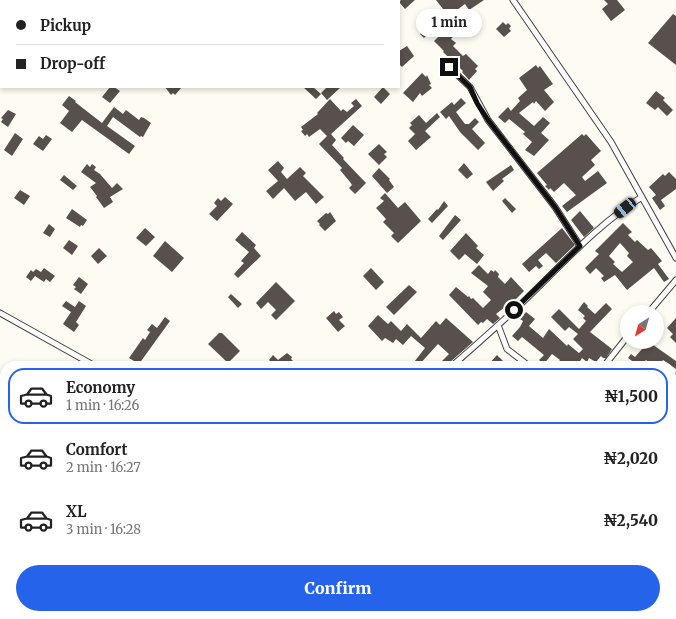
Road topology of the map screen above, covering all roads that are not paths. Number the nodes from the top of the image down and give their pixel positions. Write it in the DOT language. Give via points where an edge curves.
graph roads {
  1 [pos="512,0"];
  2 [pos="449,67"];
  3 [pos="642,197"];
  4 [pos="580,246"];
  5 [pos="676,258"];
  6 [pos="676,280"];
  7 [pos="655,305"];
  8 [pos="0,313"];
  9 [pos="498,325"];
  10 [pos="620,346"];
  11 [pos="86,361"];
  12 [pos="458,361"];
  13 [pos="523,361"];
  14 [pos="608,361"];
  1 -- 3 [label="street" via="611,142"];
  2 -- 4 [label="street" via="470,87 488,120 555,207"];
  3 -- 4 [label="street"];
  3 -- 5 [label="street"];
  4 -- 9 [label="street"];
  6 -- 7 [label="street"];
  8 -- 11 [label="street"];
  9 -- 12 [label="street"];
  9 -- 13 [label="street" via="507,349"];
  10 -- 14 [label="street"];
}
